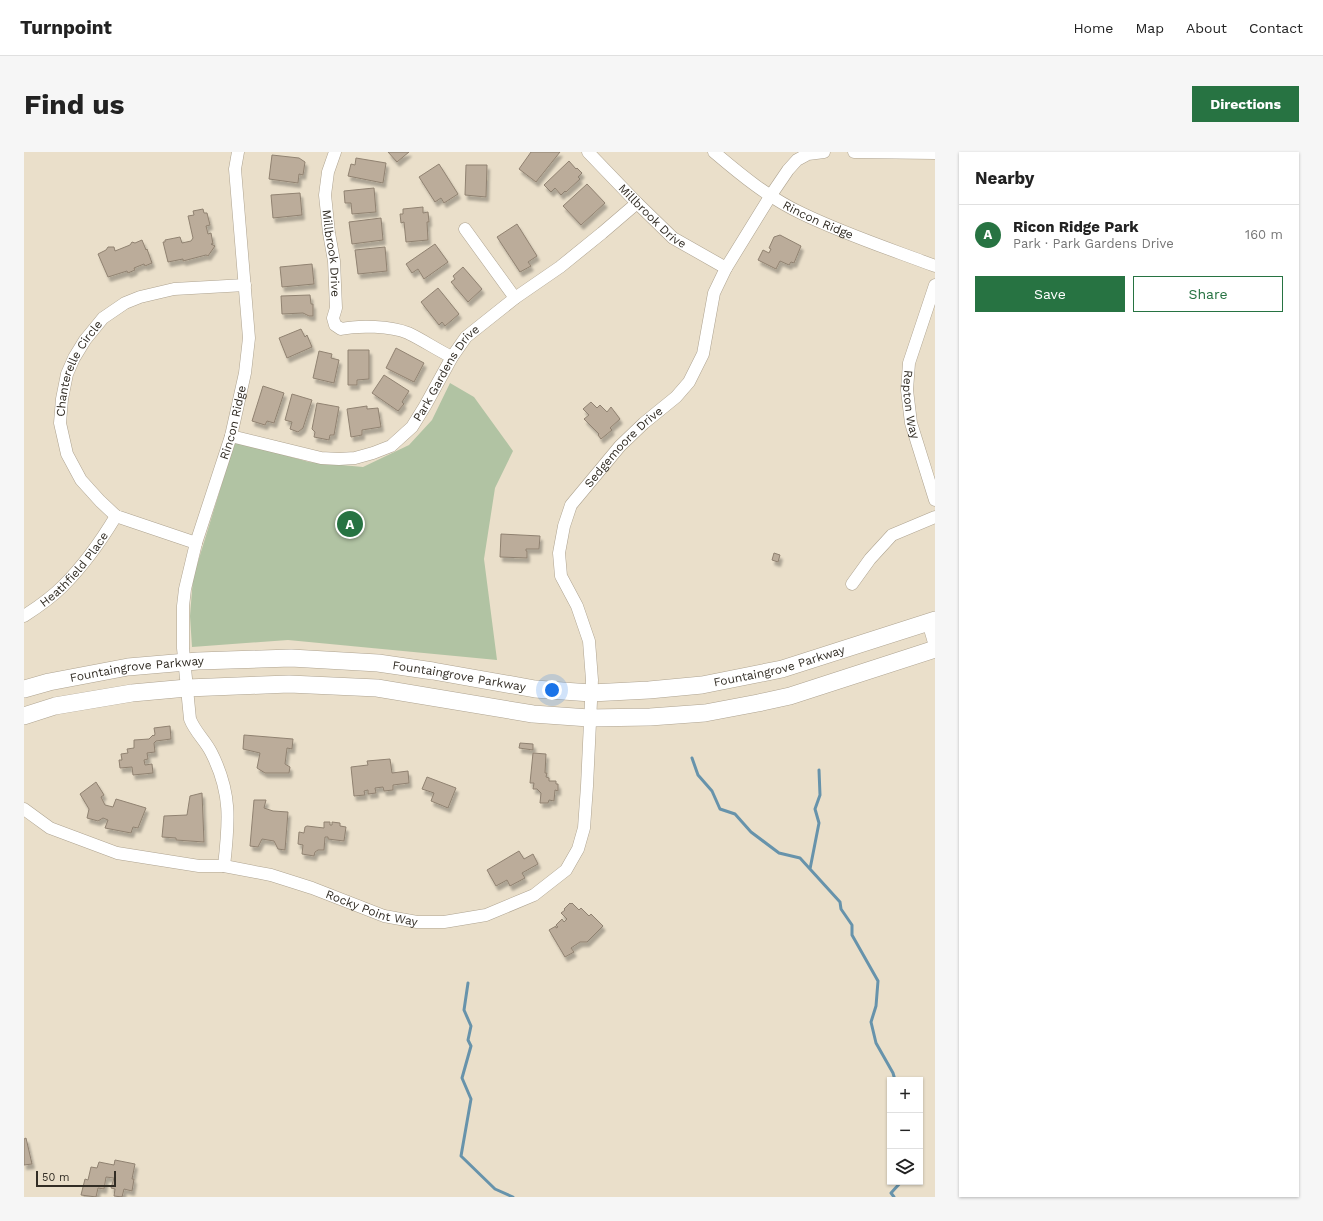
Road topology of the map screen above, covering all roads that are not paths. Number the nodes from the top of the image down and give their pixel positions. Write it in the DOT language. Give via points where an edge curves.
graph roads {
  1 [pos="238,152"];
  2 [pos="335,152"];
  3 [pos="588,152"];
  4 [pos="714,152"];
  5 [pos="824,152"];
  6 [pos="854,152"];
  7 [pos="935,153"];
  8 [pos="770,195"];
  9 [pos="637,203"];
  10 [pos="465,229"];
  11 [pos="935,266"];
  12 [pos="726,268"];
  13 [pos="245,285"];
  14 [pos="935,285"];
  15 [pos="515,298"];
  16 [pos="452,357"];
  17 [pos="231,436"];
  18 [pos="935,500"];
  19 [pos="116,516"];
  20 [pos="935,517"];
  21 [pos="196,544"];
  22 [pos="852,584"];
  23 [pos="24,616"];
  24 [pos="931,621"];
  25 [pos="935,648"];
  26 [pos="185,662"];
  27 [pos="187,688"];
  28 [pos="24,689"];
  29 [pos="591,693"];
  30 [pos="24,716"];
  31 [pos="589,718"];
  32 [pos="24,809"];
  33 [pos="224,866"];
  1 -- 13 [label="street, Rincon Ridge" via="235,169"];
  2 -- 16 [label="street, Millbrook Drive" via="328,172 325,195 334,261 335,325 341,329 354,326 376,327 407,333"];
  3 -- 9 [label="street, Millbrook Drive"];
  4 -- 8 [label="street, Rincon Ridge" via="751,183"];
  5 -- 8 [label="street, Sedgemoore Drive" via="808,154 797,160"];
  6 -- 7 [label="street"];
  8 -- 11 [label="street, Rincon Ridge" via="800,213 834,228"];
  8 -- 12 [label="street, Sedgemoore Drive"];
  9 -- 12 [label="street, Millbrook Drive" via="673,238"];
  9 -- 15 [label="street, Park Gardens Drive" via="560,267"];
  10 -- 15 [label="street"];
  12 -- 29 [label="street, Sedgemoore Drive" via="714,293 703,354 689,382 676,398 620,446 571,505 564,526 559,553 561,576 577,606 589,641"];
  13 -- 17 [label="street, Rincon Ridge" via="249,338 245,373"];
  13 -- 19 [label="street, Chanterelle Circle" via="174,289 125,303 103,318 74,358 66,380 60,422 67,454 81,480"];
  14 -- 18 [label="street, Repton Way" via="909,363 907,390 910,422"];
  15 -- 16 [label="street, Park Gardens Drive" via="466,337"];
  16 -- 17 [label="street, Park Gardens Drive" via="412,427 391,446 374,453 355,458 321,458"];
  17 -- 21 [label="street, Rincon Ridge"];
  19 -- 21 [label="street, Chanterelle Circle"];
  19 -- 23 [label="street, Heathfield Place" via="86,559 63,586"];
  20 -- 22 [label="street" via="892,535"];
  21 -- 26 [label="street, Rincon Ridge" via="183,606"];
  24 -- 25 [label="street"];
  24 -- 29 [label="main road, Fountaingrove Parkway" via="782,669 702,685"];
  25 -- 31 [label="main road, Fountaingrove Parkway" via="790,696 758,703 705,713"];
  26 -- 27 [label="street, Rincon Ridge"];
  26 -- 28 [label="main road, Fountaingrove Parkway" via="128,667"];
  26 -- 29 [label="main road, Fountaingrove Parkway" via="291,658 378,663 433,670 535,689"];
  27 -- 30 [label="main road, Fountaingrove Parkway" via="132,692 55,706"];
  27 -- 31 [label="main road, Fountaingrove Parkway" via="289,684 377,688 533,714"];
  27 -- 33 [label="street, Rincon Ridge" via="190,719 210,751 224,783 228,809 228,836"];
  29 -- 31 [label="street, Sedgemoore Drive"];
  31 -- 33 [label="street, Rocky Point Way" via="584,828 578,849 566,870 534,895 486,915 444,922 417,922 384,916 271,875"];
  32 -- 33 [label="street, Rocky Point Way" via="50,828 117,853 199,866"];
}
